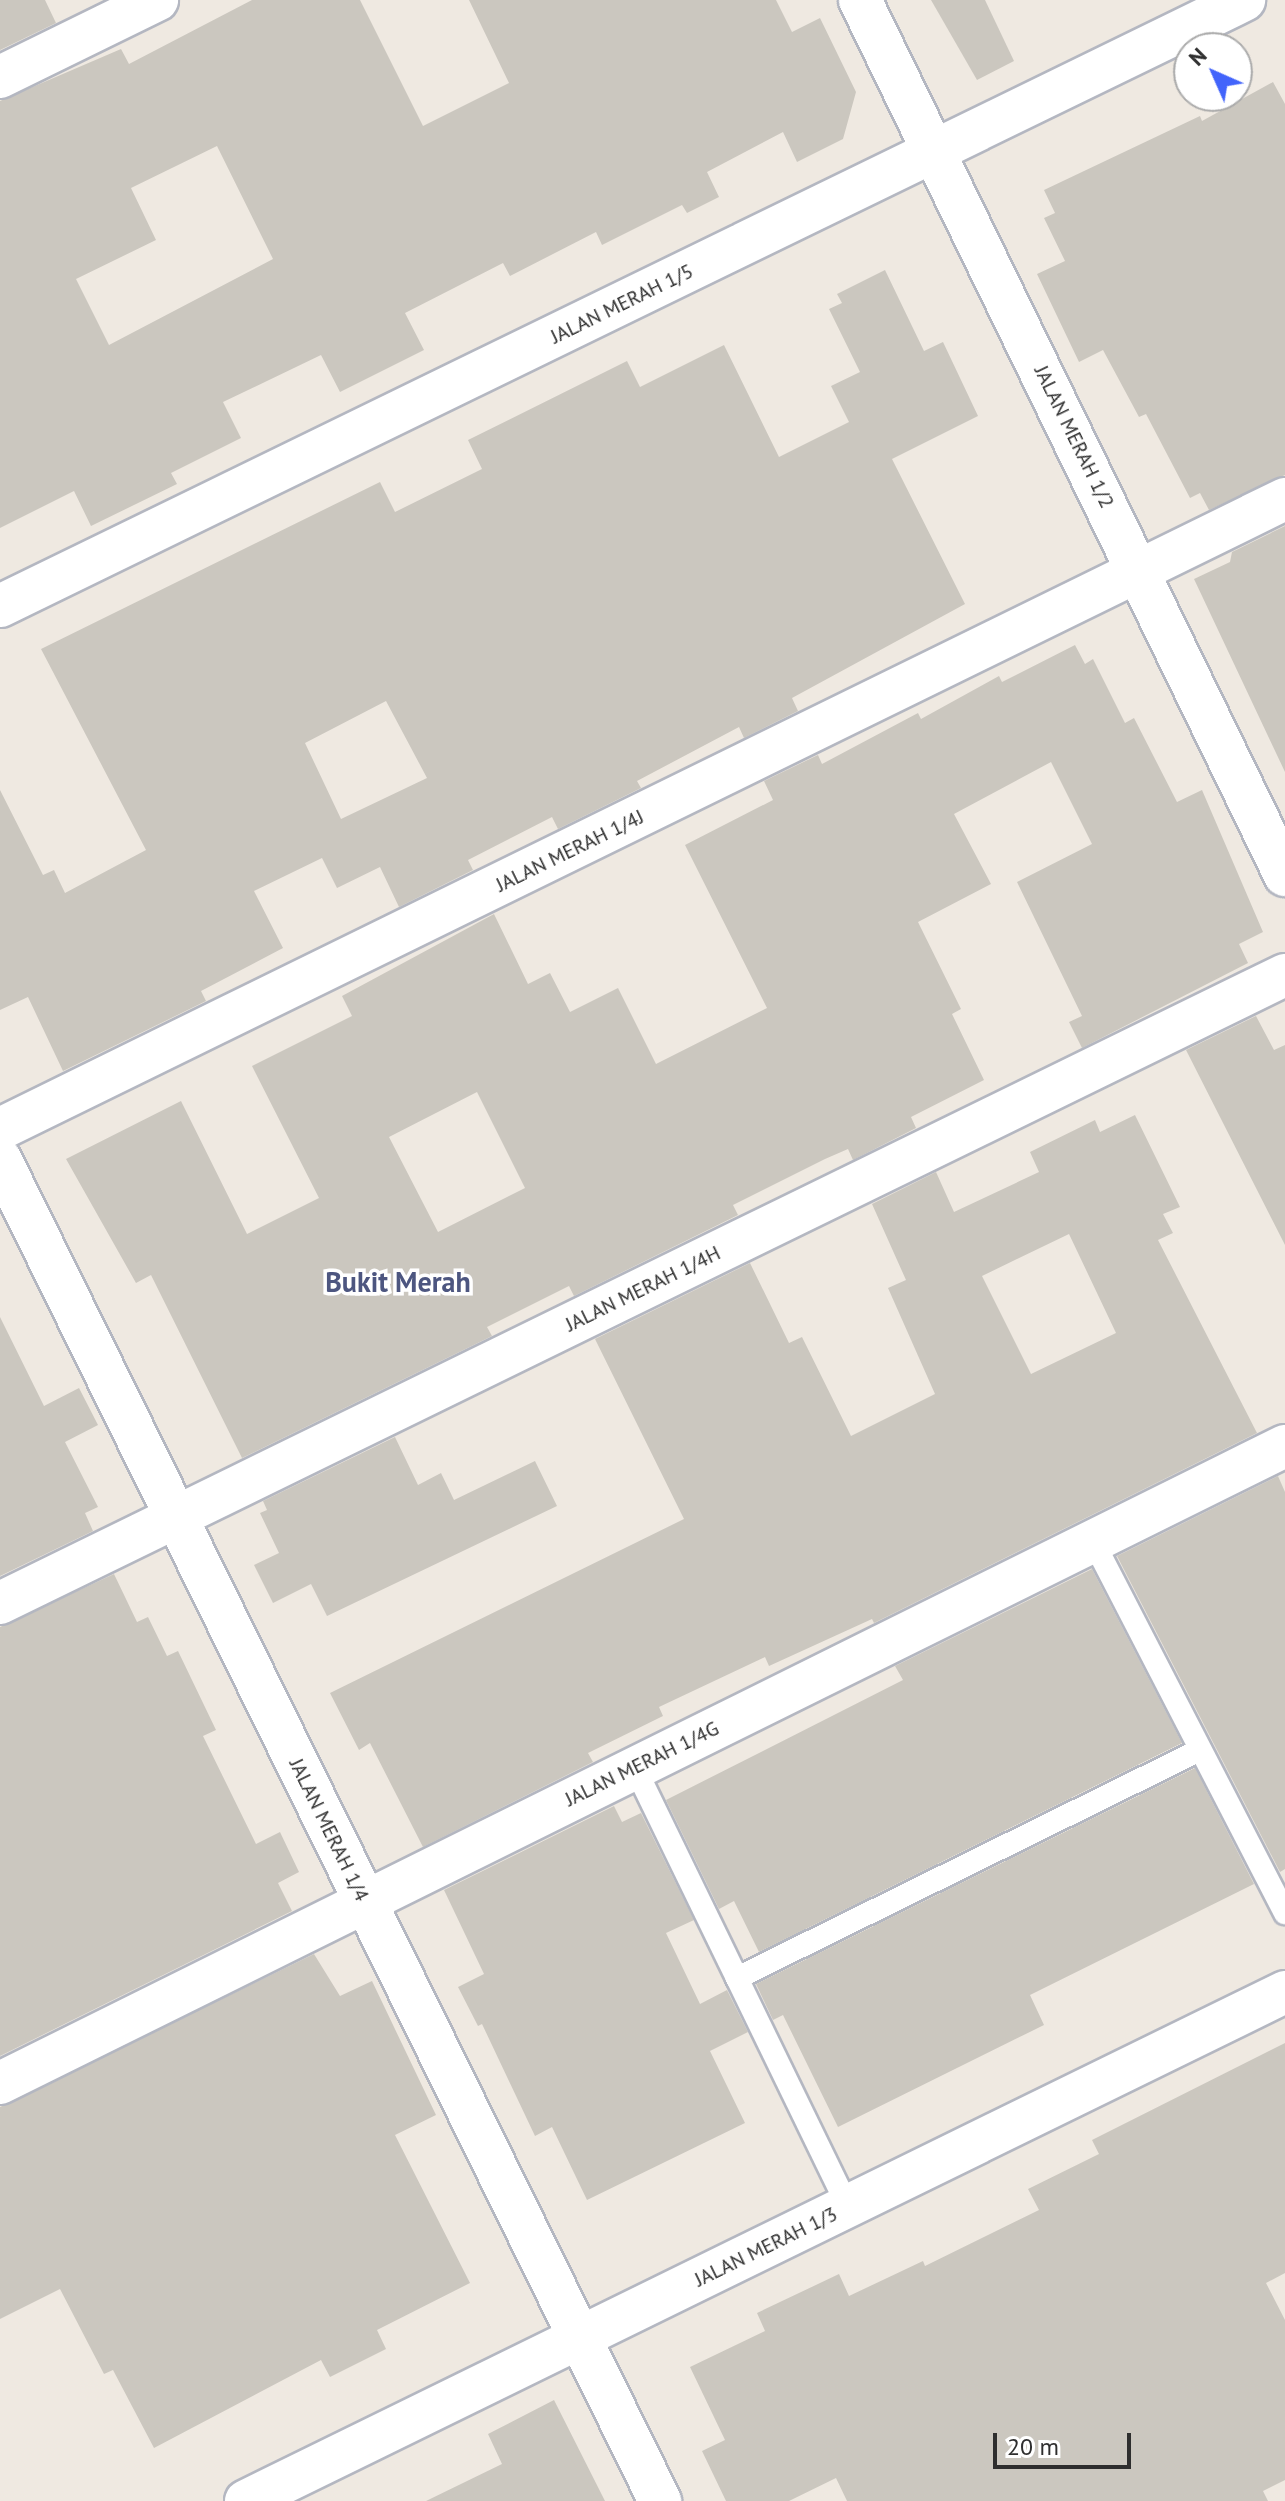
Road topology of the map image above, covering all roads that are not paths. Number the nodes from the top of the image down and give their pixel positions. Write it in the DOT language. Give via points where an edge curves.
graph roads {
  1 [pos="157,0"];
  2 [pos="860,0"];
  3 [pos="1244,0"];
  4 [pos="0,77"];
  5 [pos="933,154"];
  6 [pos="1285,499"];
  7 [pos="1141,572"];
  8 [pos="0,606"];
  9 [pos="1285,875"];
  10 [pos="1285,975"];
  11 [pos="0,1129"];
  12 [pos="0,1159"];
  13 [pos="1285,1446"];
  14 [pos="176,1517"];
  15 [pos="1093,1541"];
  16 [pos="0,1603"];
  17 [pos="1200,1750"];
  18 [pos="635,1768"];
  19 [pos="365,1902"];
  20 [pos="1285,1913"];
  21 [pos="737,1978"];
  22 [pos="1285,1992"];
  23 [pos="0,2083"];
  24 [pos="848,2206"];
  25 [pos="579,2338"];
  26 [pos="246,2501"];
  27 [pos="660,2501"];
  1 -- 4 [label="street"];
  2 -- 5 [label="street, JALAN MERAH 1/2"];
  3 -- 5 [label="street, JALAN MERAH 1/5"];
  5 -- 7 [label="street, JALAN MERAH 1/2"];
  5 -- 8 [label="street, JALAN MERAH 1/5"];
  6 -- 7 [label="street, JALAN MERAH 1/4J"];
  7 -- 9 [label="street, JALAN MERAH 1/2"];
  7 -- 11 [label="street, JALAN MERAH 1/4J"];
  10 -- 14 [label="street, JALAN MERAH 1/4H"];
  12 -- 14 [label="street, JALAN MERAH 1/4"];
  13 -- 15 [label="street, JALAN MERAH 1/4G"];
  14 -- 16 [label="street, JALAN MERAH 1/4H"];
  14 -- 19 [label="street, JALAN MERAH 1/4"];
  15 -- 17 [label="lane"];
  15 -- 18 [label="street, JALAN MERAH 1/4G"];
  17 -- 20 [label="lane"];
  17 -- 21 [label="lane"];
  18 -- 19 [label="street, JALAN MERAH 1/4G"];
  18 -- 21 [label="lane"];
  19 -- 23 [label="street, JALAN MERAH 1/4G"];
  19 -- 25 [label="street, JALAN MERAH 1/4"];
  21 -- 24 [label="lane"];
  22 -- 24 [label="street, JALAN MERAH 1/3"];
  24 -- 25 [label="street, JALAN MERAH 1/3"];
  25 -- 26 [label="street, JALAN MERAH 1/3"];
  25 -- 27 [label="street, JALAN MERAH 1/4"];
}
